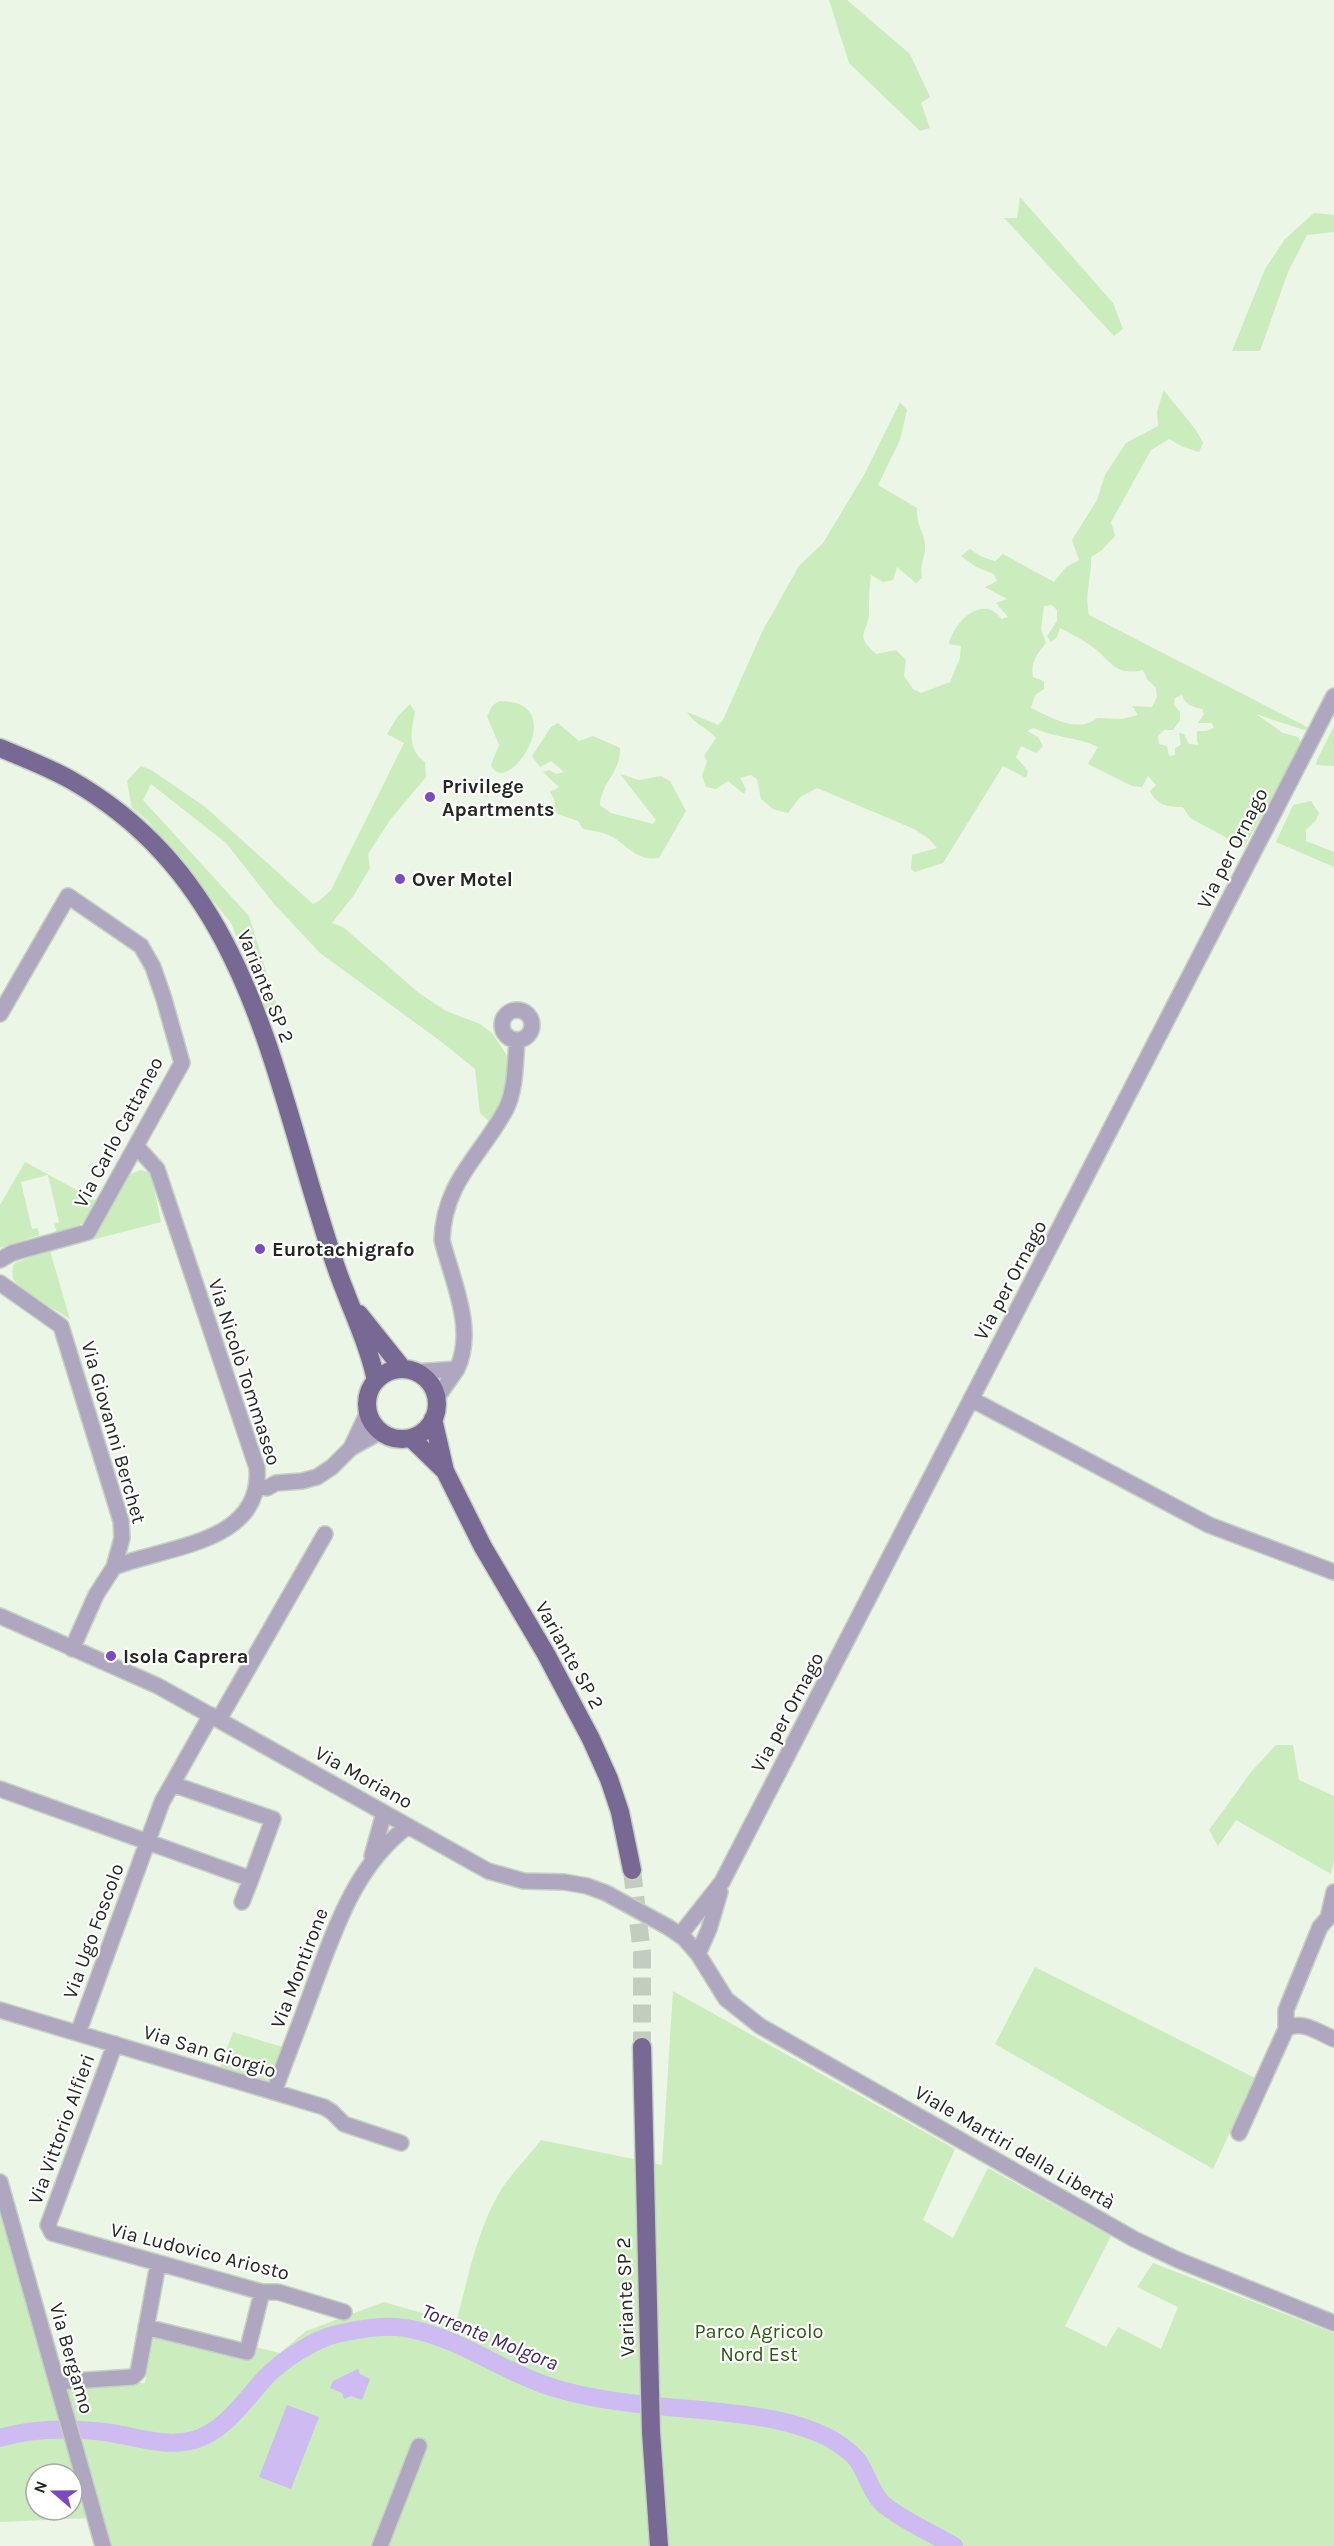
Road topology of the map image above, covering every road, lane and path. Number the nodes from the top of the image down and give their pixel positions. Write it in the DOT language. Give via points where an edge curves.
graph roads {
  1 [pos="1334,696"];
  2 [pos="0,748"];
  3 [pos="0,1014"];
  4 [pos="518,1041"];
  5 [pos="137,1147"];
  6 [pos="0,1260"];
  7 [pos="0,1283"];
  8 [pos="350,1302"];
  9 [pos="457,1369"];
  10 [pos="409,1371"];
  11 [pos="376,1381"];
  12 [pos="436,1399"];
  13 [pos="971,1399"];
  14 [pos="368,1412"];
  15 [pos="433,1419"];
  16 [pos="380,1432"];
  17 [pos="411,1438"];
  18 [pos="351,1449"];
  19 [pos="445,1471"];
  20 [pos="257,1484"];
  21 [pos="325,1534"];
  22 [pos="114,1567"];
  23 [pos="1334,1572"];
  24 [pos="0,1616"];
  25 [pos="74,1650"];
  26 [pos="214,1717"];
  27 [pos="172,1784"];
  28 [pos="0,1789"];
  29 [pos="384,1813"];
  30 [pos="408,1826"];
  31 [pos="147,1843"];
  32 [pos="370,1862"];
  33 [pos="632,1870"];
  34 [pos="250,1879"];
  35 [pos="722,1882"];
  36 [pos="1334,1892"];
  37 [pos="242,1902"];
  38 [pos="1331,1919"];
  39 [pos="680,1935"];
  40 [pos="701,1958"];
  41 [pos="0,2010"];
  42 [pos="1286,2029"];
  43 [pos="78,2033"];
  44 [pos="1334,2039"];
  45 [pos="115,2044"];
  46 [pos="642,2047"];
  47 [pos="274,2092"];
  48 [pos="1239,2133"];
  49 [pos="401,2143"];
  50 [pos="0,2182"];
  51 [pos="48,2230"];
  52 [pos="158,2264"];
  53 [pos="262,2292"];
  54 [pos="344,2312"];
  55 [pos="1334,2323"];
  56 [pos="146,2327"];
  57 [pos="57,2382"];
  58 [pos="419,2446"];
  59 [pos="103,2546"];
  60 [pos="380,2546"];
  61 [pos="659,2546"];
  1 -- 13 [label="street, Via per Ornago"];
  2 -- 8 [label="main road, Variante SP 2" via="70,779 104,801 158,848 196,893 241,972"];
  3 -- 5 [label="street, Via Carlo Cattaneo" via="68,896 141,946 153,968 182,1063"];
  4 -- 9 [label="street" via="507,1107 450,1195 443,1227 442,1240 465,1334 463,1357"];
  5 -- 6 [label="street, Via Carlo Cattaneo" via="88,1232"];
  5 -- 20 [label="street, Via Nicolò Tommaseo" via="157,1169 257,1468"];
  7 -- 22 [label="street, Via Giovanni Berchet" via="61,1326 121,1521 122,1538"];
  8 -- 10 [label="main road, Variante SP 2"];
  8 -- 11 [label="main road, Variante SP 2"];
  9 -- 10 [label="street"];
  9 -- 12 [label="street"];
  10 -- 11 [label="main road" via="384,1374"];
  10 -- 12 [label="main road, Variante SP 2" via="431,1385"];
  11 -- 14 [label="main road" via="368,1395"];
  12 -- 15 [label="main road, Variante SP 2"];
  13 -- 23 [label="street" via="1209,1525"];
  13 -- 35 [label="street, Via per Ornago"];
  14 -- 16 [label="main road"];
  14 -- 18 [label="street"];
  15 -- 17 [label="main road"];
  15 -- 19 [label="main road, Variante SP 2"];
  16 -- 17 [label="main road" via="395,1438"];
  16 -- 18 [label="street"];
  17 -- 19 [label="main road, Variante SP 2"];
  18 -- 20 [label="street" via="316,1477 267,1488"];
  19 -- 33 [label="main road, Variante SP 2" via="591,1739 616,1798"];
  20 -- 22 [label="street, Via Nicolò Tommaseo" via="243,1514 223,1532"];
  21 -- 26 [label="street, Via Ugo Foscolo" via="222,1714"];
  22 -- 25 [label="street"];
  24 -- 25 [label="street, Via Moriano"];
  25 -- 26 [label="street, Via Moriano" via="158,1686"];
  26 -- 27 [label="street, Via Ugo Foscolo"];
  26 -- 29 [label="street, Via Moriano"];
  27 -- 31 [label="street, Via Ugo Foscolo"];
  27 -- 34 [label="street" via="273,1819"];
  28 -- 31 [label="street"];
  29 -- 30 [label="street, Via Moriano"];
  29 -- 32 [label="street"];
  30 -- 32 [label="street"];
  30 -- 39 [label="street, Via Moriano" via="494,1873 524,1881 587,1886"];
  31 -- 34 [label="street"];
  31 -- 43 [label="street, Via Ugo Foscolo"];
  32 -- 47 [label="street, Via Montirone" via="339,1917"];
  34 -- 37 [label="street"];
  35 -- 39 [label="street, Via per Ornago"];
  35 -- 40 [label="street, Via per Ornago"];
  36 -- 38 [label="street"];
  38 -- 42 [label="street" via="1320,1927 1286,2010"];
  39 -- 40 [label="street, Via Moriano"];
  40 -- 55 [label="street, Viale Martiri della Libertà" via="726,1999 760,2026 1134,2239"];
  41 -- 43 [label="street, Via San Giorgio"];
  42 -- 44 [label="street" via="1305,2026"];
  42 -- 48 [label="street"];
  43 -- 45 [label="street, Via San Giorgio"];
  45 -- 47 [label="street, Via San Giorgio"];
  45 -- 51 [label="street, Via Vittorio Alfieri"];
  46 -- 61 [label="main road, Variante SP 2" via="651,2432"];
  47 -- 49 [label="street, Via San Giorgio" via="324,2107 344,2124"];
  50 -- 57 [label="street, Via Bergamo"];
  51 -- 52 [label="street, Via Ludovico Ariosto"];
  52 -- 53 [label="street, Via Ludovico Ariosto"];
  52 -- 56 [label="street"];
  53 -- 54 [label="street, Via Ludovico Ariosto" via="278,2292"];
  53 -- 56 [label="street" via="247,2352"];
  56 -- 57 [label="street" via="138,2372 133,2377"];
  57 -- 59 [label="street, Via Bergamo"];
  58 -- 60 [label="street"];
}
